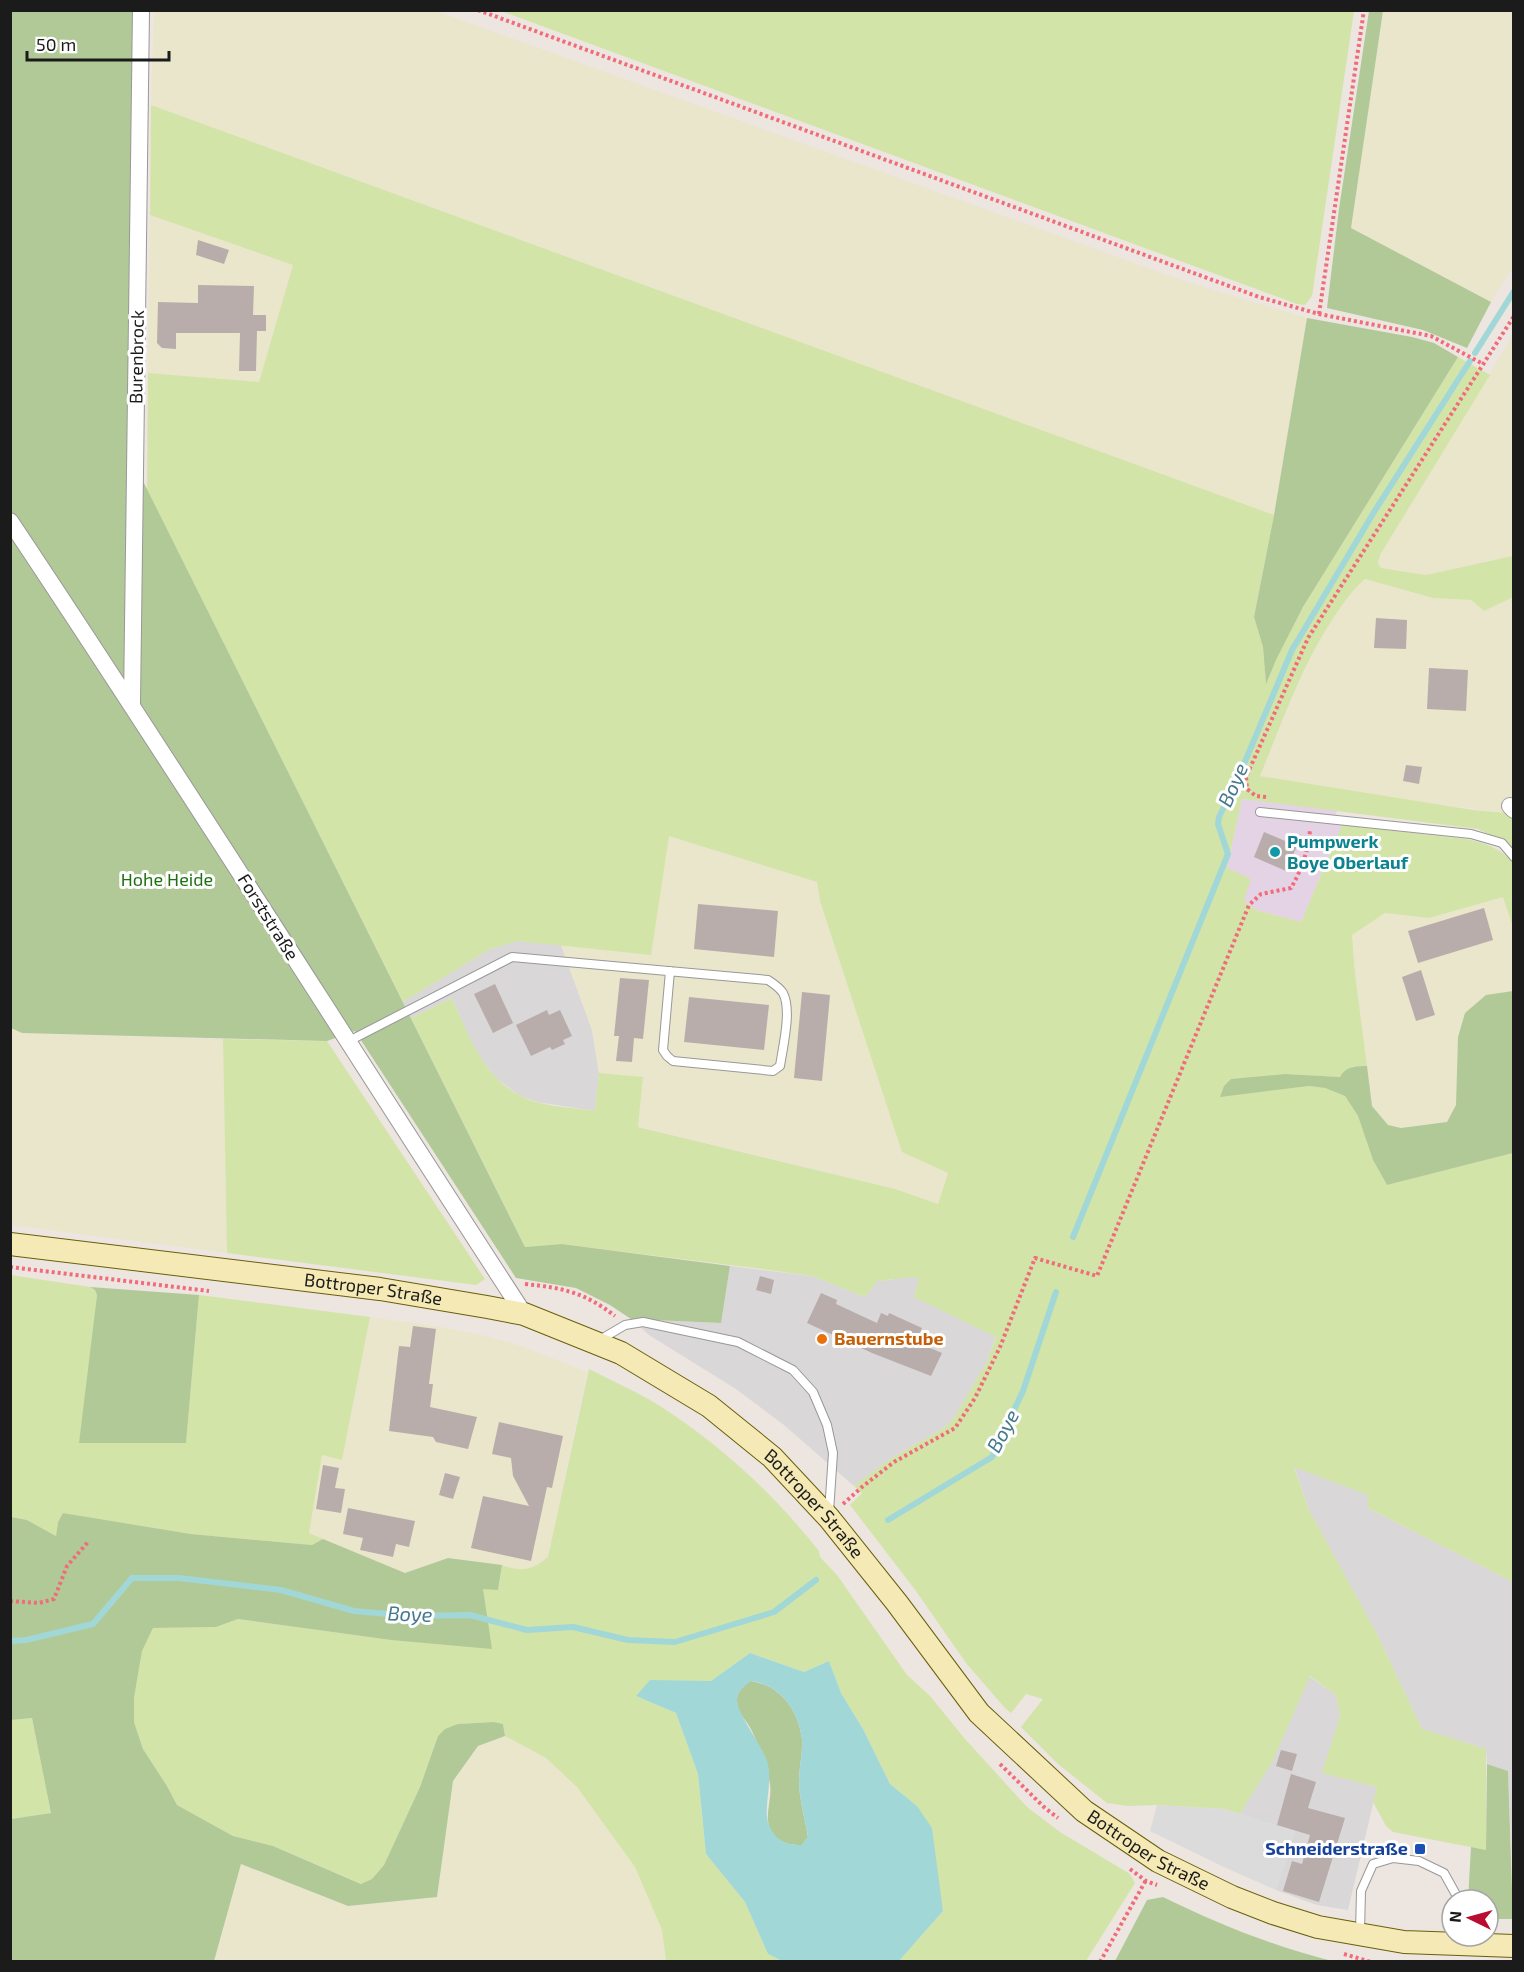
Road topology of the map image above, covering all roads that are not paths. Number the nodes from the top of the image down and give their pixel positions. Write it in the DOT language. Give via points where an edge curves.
graph roads {
  1 [pos="141,10"];
  2 [pos="10,521"];
  3 [pos="132,704"];
  4 [pos="1260,812"];
  5 [pos="1514,856"];
  6 [pos="670,971"];
  7 [pos="347,1042"];
  8 [pos="10,1244"];
  9 [pos="524,1314"];
  10 [pos="595,1342"];
  11 [pos="840,1510"];
  12 [pos="1452,1888"];
  13 [pos="1360,1936"];
  14 [pos="1440,1946"];
  1 -- 3 [label="street, Burenbrock"];
  2 -- 3 [label="street, Forststraße"];
  3 -- 7 [label="street, Forststraße"];
  4 -- 5 [label="lane" via="1471,834 1502,843"];
  6 -- 6 [label="lane" via="663,1050 667,1056 673,1060 773,1071 780,1066 787,1008 778,986 768,980"];
  6 -- 7 [label="lane" via="512,957"];
  7 -- 9 [label="street, Forststraße"];
  8 -- 9 [label="main road, Bottroper Straße" via="380,1288"];
  9 -- 10 [label="main road, Bottroper Straße"];
  10 -- 11 [label="main road, Bottroper Straße" via="621,1353 709,1406"];
  10 -- 11 [label="lane" via="625,1325 644,1322 738,1342 793,1370 813,1392 827,1425 833,1453 830,1490"];
  11 -- 13 [label="main road, Bottroper Straße" via="897,1603 979,1713 1084,1811 1158,1861 1232,1897 1318,1927"];
  12 -- 13 [label="lane" via="1443,1873 1419,1861 1394,1858 1373,1864 1361,1891"];
  13 -- 14 [label="main road, Bottroper Straße"];
}
